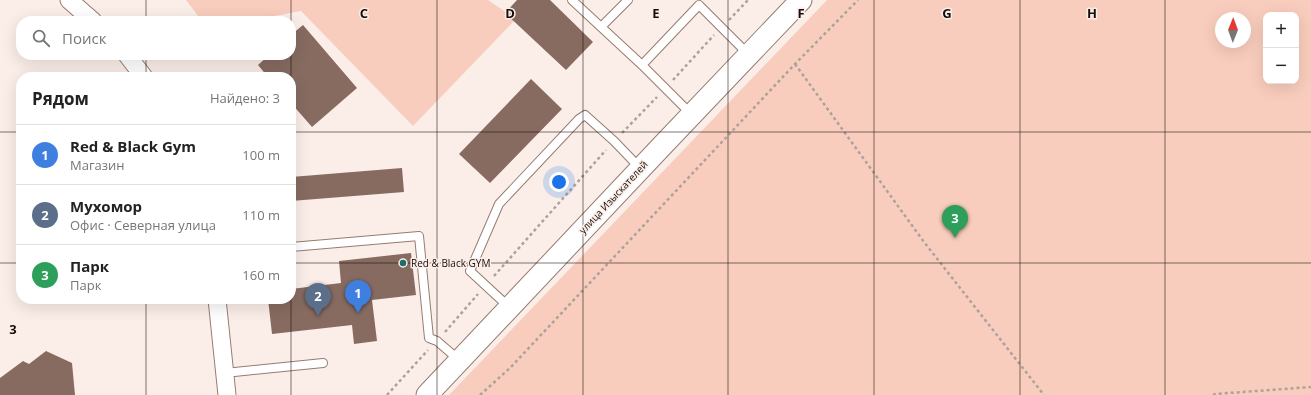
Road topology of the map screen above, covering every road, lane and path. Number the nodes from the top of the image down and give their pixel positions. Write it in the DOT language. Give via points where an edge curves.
graph roads {
  1 [pos="69,0"];
  2 [pos="572,0"];
  3 [pos="628,0"];
  4 [pos="748,0"];
  5 [pos="801,0"];
  6 [pos="858,0"];
  7 [pos="697,2"];
  8 [pos="87,16"];
  9 [pos="601,27"];
  10 [pos="722,28"];
  11 [pos="749,55"];
  12 [pos="131,60"];
  13 [pos="795,64"];
  14 [pos="642,65"];
  15 [pos="140,72"];
  16 [pos="665,88"];
  17 [pos="691,115"];
  18 [pos="614,142"];
  19 [pos="640,168"];
  20 [pos="296,247"];
  21 [pos="486,285"];
  22 [pos="218,304"];
  23 [pos="509,307"];
  24 [pos="436,341"];
  25 [pos="459,361"];
  26 [pos="324,363"];
  27 [pos="225,373"];
  28 [pos="1311,387"];
  29 [pos="227,395"];
  30 [pos="387,395"];
  31 [pos="427,395"];
  32 [pos="480,395"];
  33 [pos="1044,395"];
  34 [pos="1213,395"];
  1 -- 8 [label="street"];
  2 -- 9 [label="lane"];
  3 -- 9 [label="lane"];
  4 -- 10 [label="path"];
  5 -- 11 [label="street, улица Изыскателей"];
  6 -- 13 [label="path"];
  7 -- 10 [label="lane"];
  7 -- 14 [label="lane"];
  9 -- 14 [label="lane"];
  10 -- 11 [label="lane"];
  10 -- 16 [label="path"];
  11 -- 17 [label="street, улица Изыскателей"];
  12 -- 15 [label="street"];
  13 -- 32 [label="path" via="510,368"];
  13 -- 33 [label="path" via="924,242"];
  14 -- 16 [label="lane"];
  16 -- 17 [label="lane"];
  16 -- 18 [label="path"];
  17 -- 19 [label="street, улица Изыскателей"];
  18 -- 19 [label="lane"];
  18 -- 21 [label="path"];
  18 -- 21 [label="lane" via="585,115 499,204 470,271"];
  19 -- 23 [label="street, улица Изыскателей"];
  20 -- 24 [label="lane" via="419,236 428,338"];
  21 -- 23 [label="lane"];
  21 -- 24 [label="path"];
  22 -- 27 [label="street"];
  23 -- 25 [label="street, улица Изыскателей"];
  24 -- 25 [label="lane"];
  24 -- 30 [label="path"];
  25 -- 31 [label="street, улица Изыскателей"];
  26 -- 27 [label="lane"];
  27 -- 29 [label="street"];
  28 -- 34 [label="path"];
}
